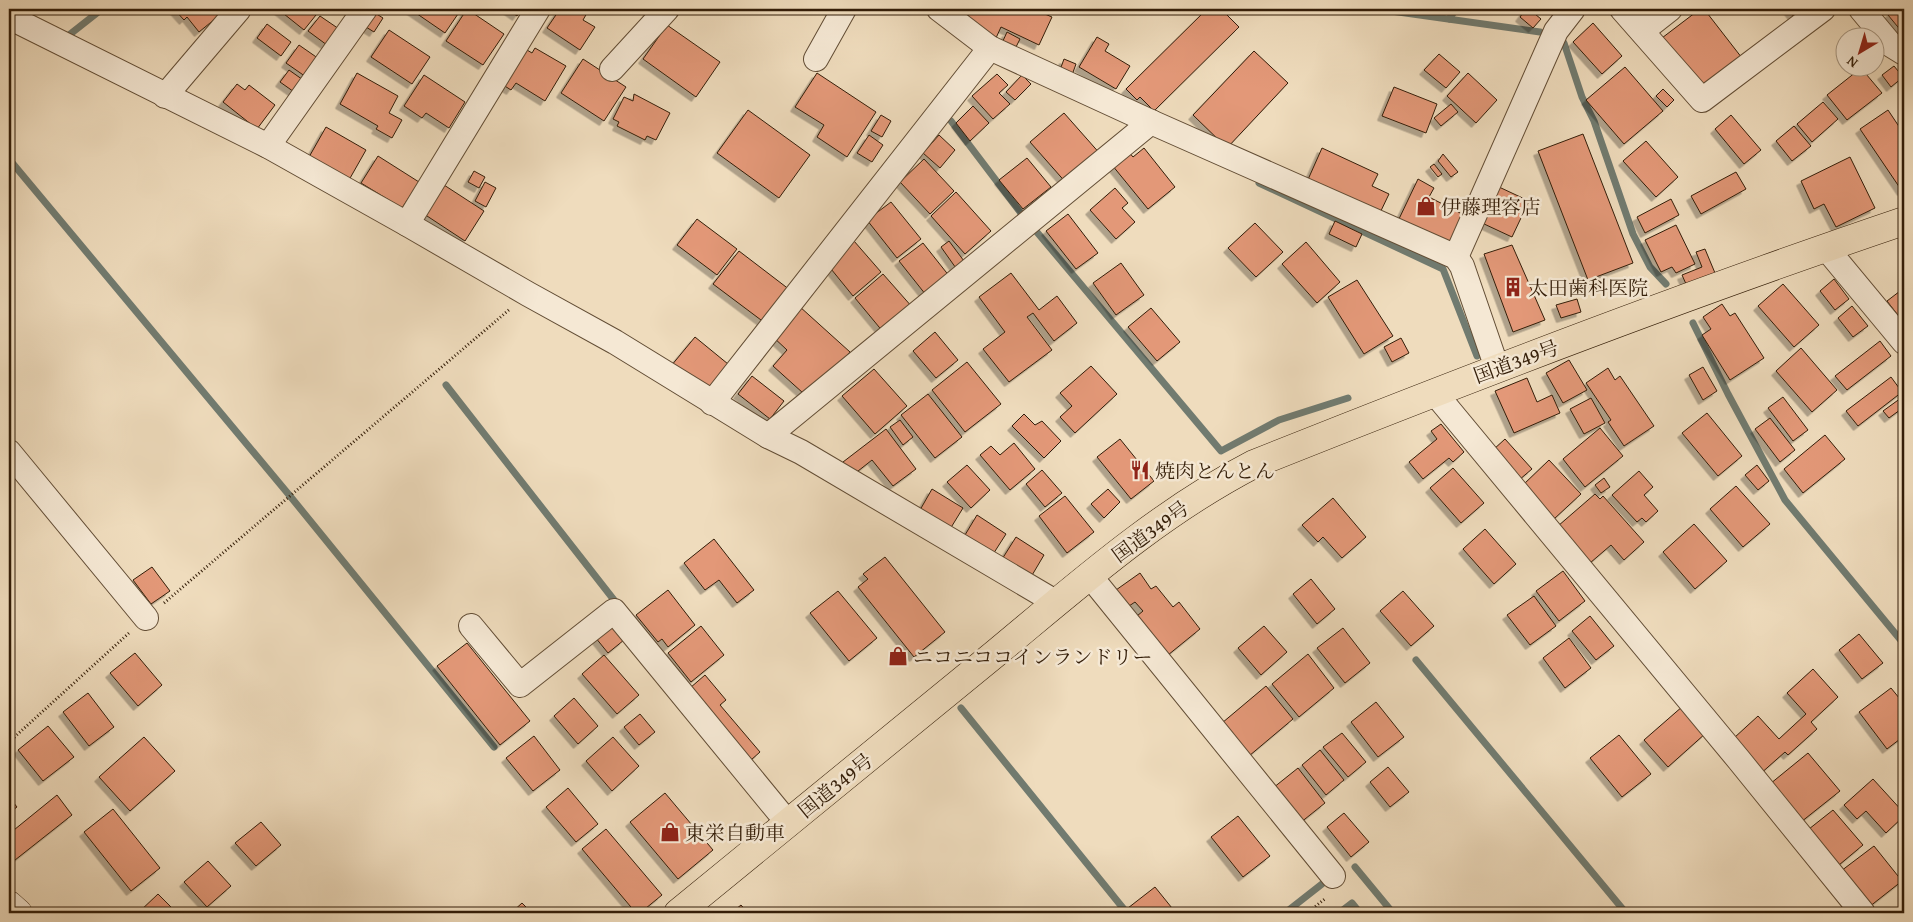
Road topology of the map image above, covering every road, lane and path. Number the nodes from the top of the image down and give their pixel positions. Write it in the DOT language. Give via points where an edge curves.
graph roads {
  1 [pos="239,9"];
  2 [pos="365,9"];
  3 [pos="538,9"];
  4 [pos="667,9"];
  5 [pos="844,9"];
  6 [pos="939,9"];
  7 [pos="1573,9"];
  8 [pos="1622,9"];
  9 [pos="1670,9"];
  10 [pos="1823,9"];
  11 [pos="1861,9"];
  12 [pos="9,17"];
  13 [pos="1642,31"];
  14 [pos="990,48"];
  15 [pos="1904,52"];
  16 [pos="816,60"];
  17 [pos="612,68"];
  18 [pos="165,96"];
  19 [pos="1151,122"];
  20 [pos="268,146"];
  21 [pos="1904,221"];
  22 [pos="407,224"];
  23 [pos="1826,248"];
  24 [pos="1456,257"];
  25 [pos="528,294"];
  26 [pos="1904,342"];
  27 [pos="1497,368"];
  28 [pos="1434,392"];
  29 [pos="712,403"];
  30 [pos="768,436"];
  31 [pos="9,452"];
  32 [pos="1090,576"];
  33 [pos="1057,603"];
  34 [pos="146,618"];
  35 [pos="471,626"];
  36 [pos="9,742"];
  37 [pos="788,823"];
  38 [pos="1333,876"];
  39 [pos="9,905"];
  40 [pos="18,913"];
  41 [pos="678,913"];
  42 [pos="1863,913"];
  1 -- 18 [label="street"];
  2 -- 20 [label="street"];
  3 -- 22 [label="street"];
  4 -- 17 [label="street"];
  5 -- 16 [label="street"];
  6 -- 14 [label="street"];
  7 -- 24 [label="street" via="1556,30"];
  8 -- 13 [label="street"];
  9 -- 13 [label="street"];
  10 -- 13 [label="street" via="1702,100"];
  11 -- 15 [label="street" via="1891,46"];
  12 -- 18 [label="street"];
  14 -- 19 [label="street"];
  14 -- 29 [label="street"];
  18 -- 20 [label="street"];
  19 -- 24 [label="street"];
  19 -- 30 [label="street"];
  20 -- 22 [label="street"];
  21 -- 23 [label="highway, 国道349号"];
  22 -- 25 [label="street"];
  23 -- 26 [label="street"];
  23 -- 27 [label="highway, 国道349号"];
  24 -- 27 [label="street" via="1462,266"];
  25 -- 29 [label="street" via="615,342"];
  25 -- 34 [label="path"];
  27 -- 28 [label="highway, 国道349号"];
  28 -- 32 [label="highway, 国道349号" via="1254,464 1220,481"];
  28 -- 42 [label="street"];
  29 -- 30 [label="street"];
  30 -- 33 [label="street" via="801,452"];
  31 -- 34 [label="street"];
  32 -- 33 [label="highway, 国道349号"];
  32 -- 38 [label="street"];
  33 -- 37 [label="highway, 国道349号"];
  34 -- 36 [label="path"];
  35 -- 37 [label="street" via="520,685 614,611"];
  37 -- 41 [label="highway, 国道349号"];
  39 -- 40 [label="street"];
}
